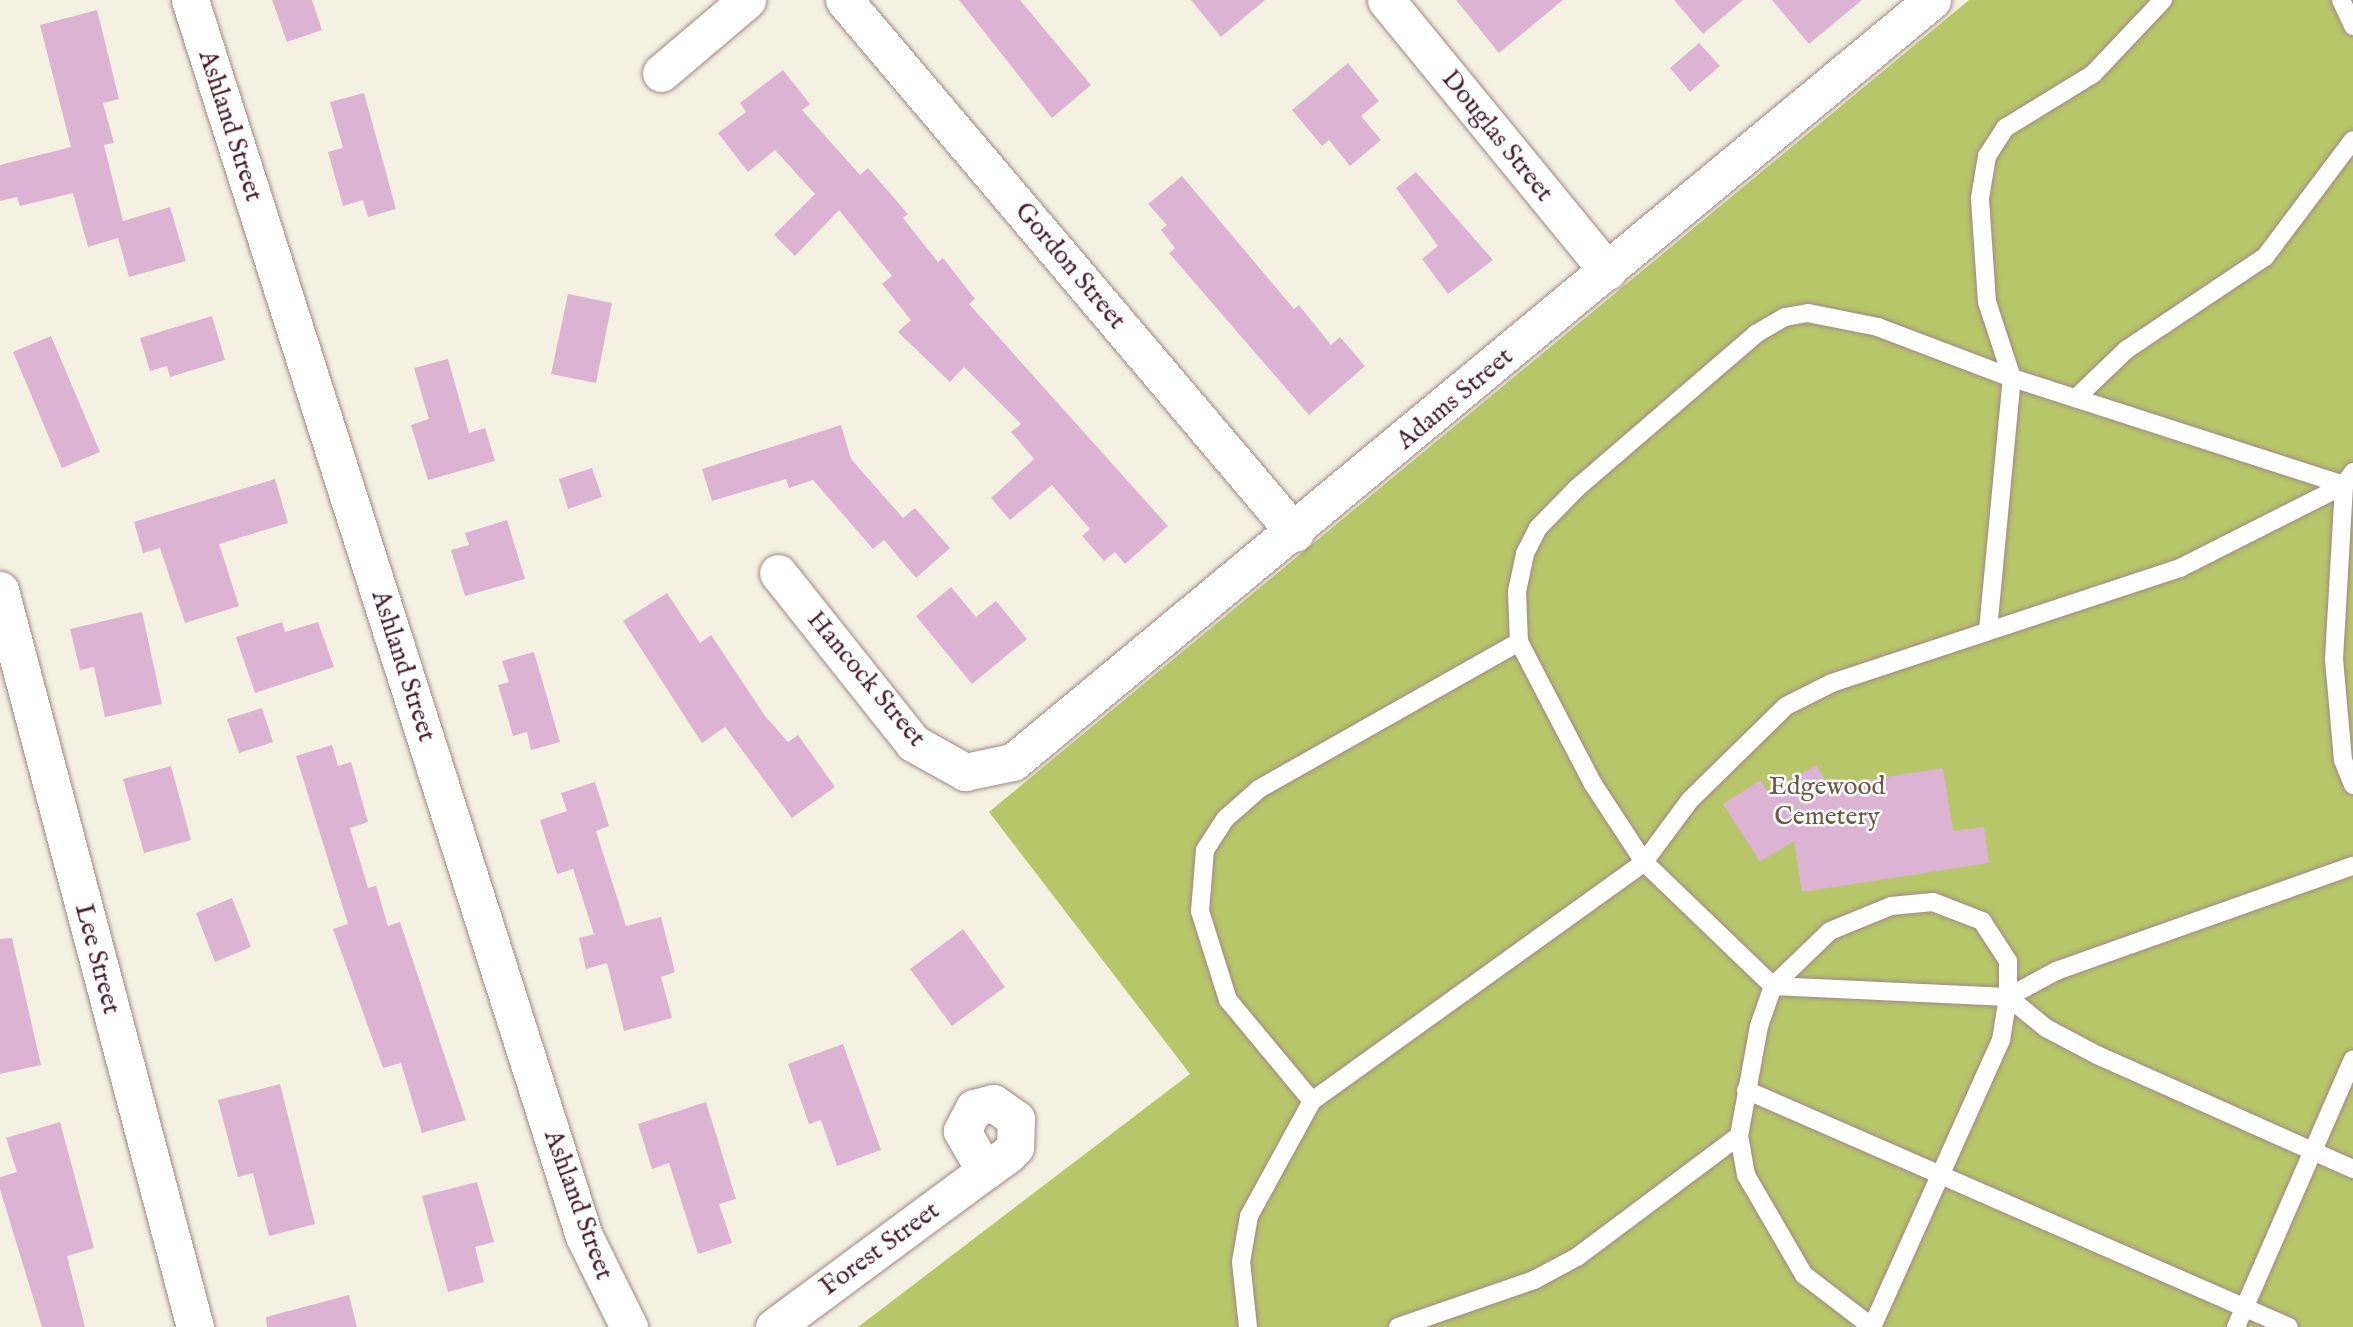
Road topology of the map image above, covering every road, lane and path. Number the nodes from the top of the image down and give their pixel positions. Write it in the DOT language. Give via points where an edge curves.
graph roads {
  1 [pos="190,0"];
  2 [pos="747,0"];
  3 [pos="844,0"];
  4 [pos="1386,0"];
  5 [pos="1933,0"];
  6 [pos="2164,0"];
  7 [pos="2341,0"];
  8 [pos="2353,26"];
  9 [pos="661,74"];
  10 [pos="2353,140"];
  11 [pos="1608,271"];
  12 [pos="2012,378"];
  13 [pos="2076,398"];
  14 [pos="2350,481"];
  15 [pos="1295,533"];
  16 [pos="778,573"];
  17 [pos="0,590"];
  18 [pos="1988,631"];
  19 [pos="1519,642"];
  20 [pos="965,772"];
  21 [pos="2353,785"];
  22 [pos="1644,862"];
  23 [pos="2353,866"];
  24 [pos="1773,986"];
  25 [pos="2008,997"];
  26 [pos="2353,1059"];
  27 [pos="1746,1090"];
  28 [pos="1312,1101"];
  29 [pos="1739,1136"];
  30 [pos="2313,1151"];
  31 [pos="2353,1169"];
  32 [pos="985,1171"];
  33 [pos="1945,1175"];
  34 [pos="2245,1305"];
  35 [pos="195,1327"];
  36 [pos="629,1327"];
  37 [pos="774,1327"];
  38 [pos="1248,1327"];
  39 [pos="1398,1327"];
  40 [pos="1872,1327"];
  41 [pos="2236,1327"];
  42 [pos="2289,1327"];
  1 -- 36 [label="street, Ashland Street" via="584,1236"];
  2 -- 9 [label="street"];
  3 -- 15 [label="street, Gordon Street"];
  4 -- 11 [label="street, Douglas Street"];
  5 -- 11 [label="street, Adams Street"];
  6 -- 12 [label="lane" via="2093,74 2005,128 1987,156 1980,198 1987,302"];
  7 -- 8 [label="lane"];
  10 -- 13 [label="lane" via="2265,257 2126,350"];
  11 -- 15 [label="street, Adams Street"];
  12 -- 13 [label="lane"];
  12 -- 18 [label="lane"];
  12 -- 19 [label="lane" via="1878,327 1808,313 1785,317 1756,334 1538,528 1517,591"];
  13 -- 14 [label="lane"];
  14 -- 18 [label="lane" via="2180,568"];
  14 -- 21 [label="lane" via="2334,659 2343,760"];
  15 -- 20 [label="street, Adams Street" via="1047,739 993,770"];
  16 -- 20 [label="street, Hancock Street" via="913,743"];
  17 -- 35 [label="street, Lee Street"];
  18 -- 22 [label="lane" via="1832,683 1786,706 1690,800"];
  19 -- 22 [label="lane" via="1593,784"];
  19 -- 28 [label="lane" via="1258,789 1225,819 1205,850 1200,911 1228,1000"];
  22 -- 24 [label="lane"];
  22 -- 28 [label="lane"];
  23 -- 25 [label="lane" via="2056,971"];
  24 -- 25 [label="lane"];
  24 -- 25 [label="lane" via="1830,931 1891,906 1933,902 1982,921 2008,961"];
  24 -- 27 [label="lane"];
  25 -- 30 [label="lane" via="2046,1028 2097,1055"];
  25 -- 33 [label="lane" via="2001,1040"];
  26 -- 30 [label="lane"];
  27 -- 29 [label="lane"];
  27 -- 33 [label="lane"];
  28 -- 38 [label="lane" via="1249,1216 1241,1262"];
  29 -- 39 [label="lane" via="1577,1257 1534,1280"];
  29 -- 40 [label="lane" via="1746,1175 1804,1275"];
  30 -- 31 [label="lane"];
  30 -- 34 [label="lane"];
  32 -- 37 [label="street, Forest Street"];
  33 -- 34 [label="lane"];
  33 -- 40 [label="lane"];
  34 -- 41 [label="lane"];
  34 -- 42 [label="lane"];
}
